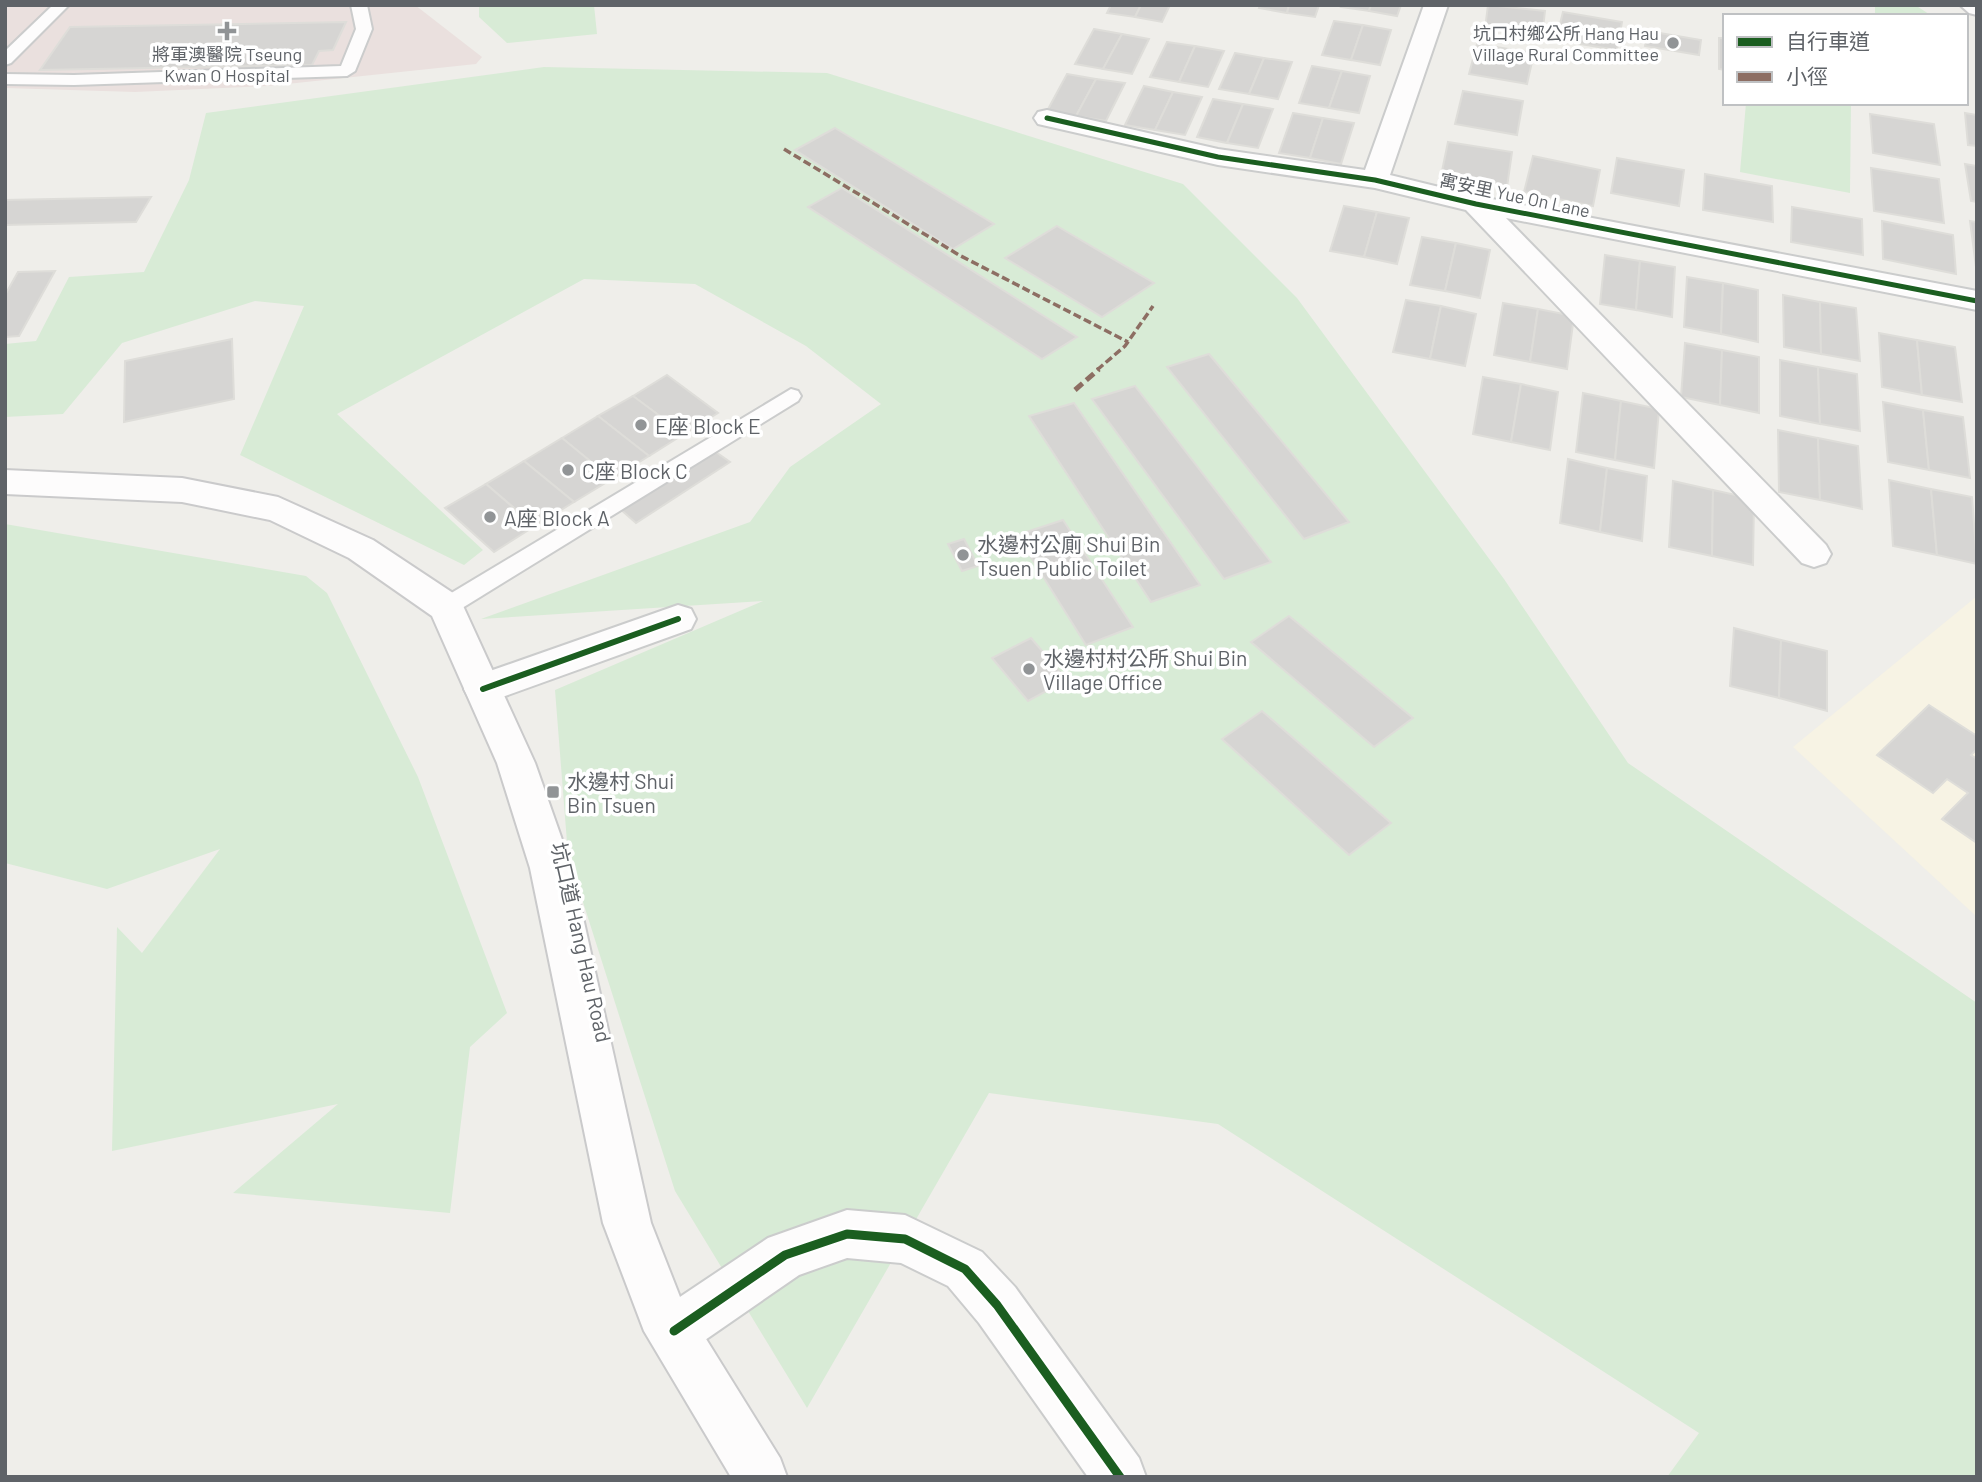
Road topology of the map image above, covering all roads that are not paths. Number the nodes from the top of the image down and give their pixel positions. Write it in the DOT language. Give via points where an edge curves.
graph roads {
  1 [pos="62,5"];
  2 [pos="359,5"];
  3 [pos="1436,5"];
  4 [pos="1972,5"];
  5 [pos="1977,8"];
  6 [pos="5,60"];
  7 [pos="5,79"];
  8 [pos="1048,118"];
  9 [pos="1375,180"];
  10 [pos="1476,204"];
  11 [pos="1977,301"];
  12 [pos="791,396"];
  13 [pos="5,482"];
  14 [pos="1814,554"];
  15 [pos="446,607"];
  16 [pos="678,619"];
  17 [pos="483,689"];
  18 [pos="674,1332"];
  19 [pos="761,1477"];
  20 [pos="1120,1477"];
  1 -- 6 [label="lane"];
  2 -- 7 [label="lane" via="364,29 346,71"];
  3 -- 9 [label="street"];
  4 -- 5 [label="street"];
  8 -- 9 [label="street, 寓安里 Yue On Lane" via="1217,157"];
  9 -- 10 [label="street, 寓安里 Yue On Lane"];
  10 -- 11 [label="street, 寓安里 Yue On Lane"];
  10 -- 14 [label="street"];
  12 -- 15 [label="lane"];
  13 -- 15 [label="street" via="182,490 278,509 360,550"];
  15 -- 17 [label="street, 坑口道 Hang Hau Road"];
  16 -- 17 [label="street"];
  17 -- 18 [label="street, 坑口道 Hang Hau Road" via="516,763 551,868 627,1223"];
  18 -- 19 [label="street, 坑口道 Hang Hau Road"];
  18 -- 20 [label="street" via="785,1255 847,1234 905,1239 965,1269 997,1305"];
}
